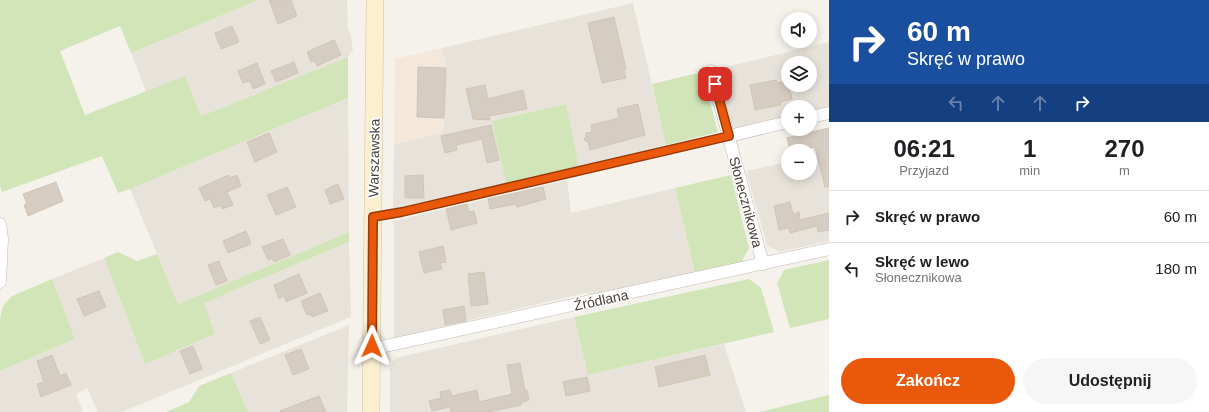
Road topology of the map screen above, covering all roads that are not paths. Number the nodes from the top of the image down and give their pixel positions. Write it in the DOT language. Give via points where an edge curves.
graph roads {
  1 [pos="375,0"];
  2 [pos="711,70"];
  3 [pos="829,113"];
  4 [pos="817,116"];
  5 [pos="781,124"];
  6 [pos="729,136"];
  7 [pos="373,217"];
  8 [pos="0,224"];
  9 [pos="829,249"];
  10 [pos="763,264"];
  11 [pos="0,282"];
  12 [pos="372,346"];
  13 [pos="370,412"];
  1 -- 7 [label="main road, Warszawska"];
  2 -- 6 [label="street, Słonecznikowa"];
  3 -- 4 [label="street"];
  5 -- 6 [label="street"];
  6 -- 7 [label="lane"];
  6 -- 10 [label="street, Słonecznikowa"];
  7 -- 12 [label="main road, Warszawska"];
  8 -- 11 [label="street"];
  9 -- 10 [label="street, Źródlana"];
  10 -- 12 [label="street, Źródlana" via="381,347"];
  12 -- 13 [label="main road, Warszawska"];
}
